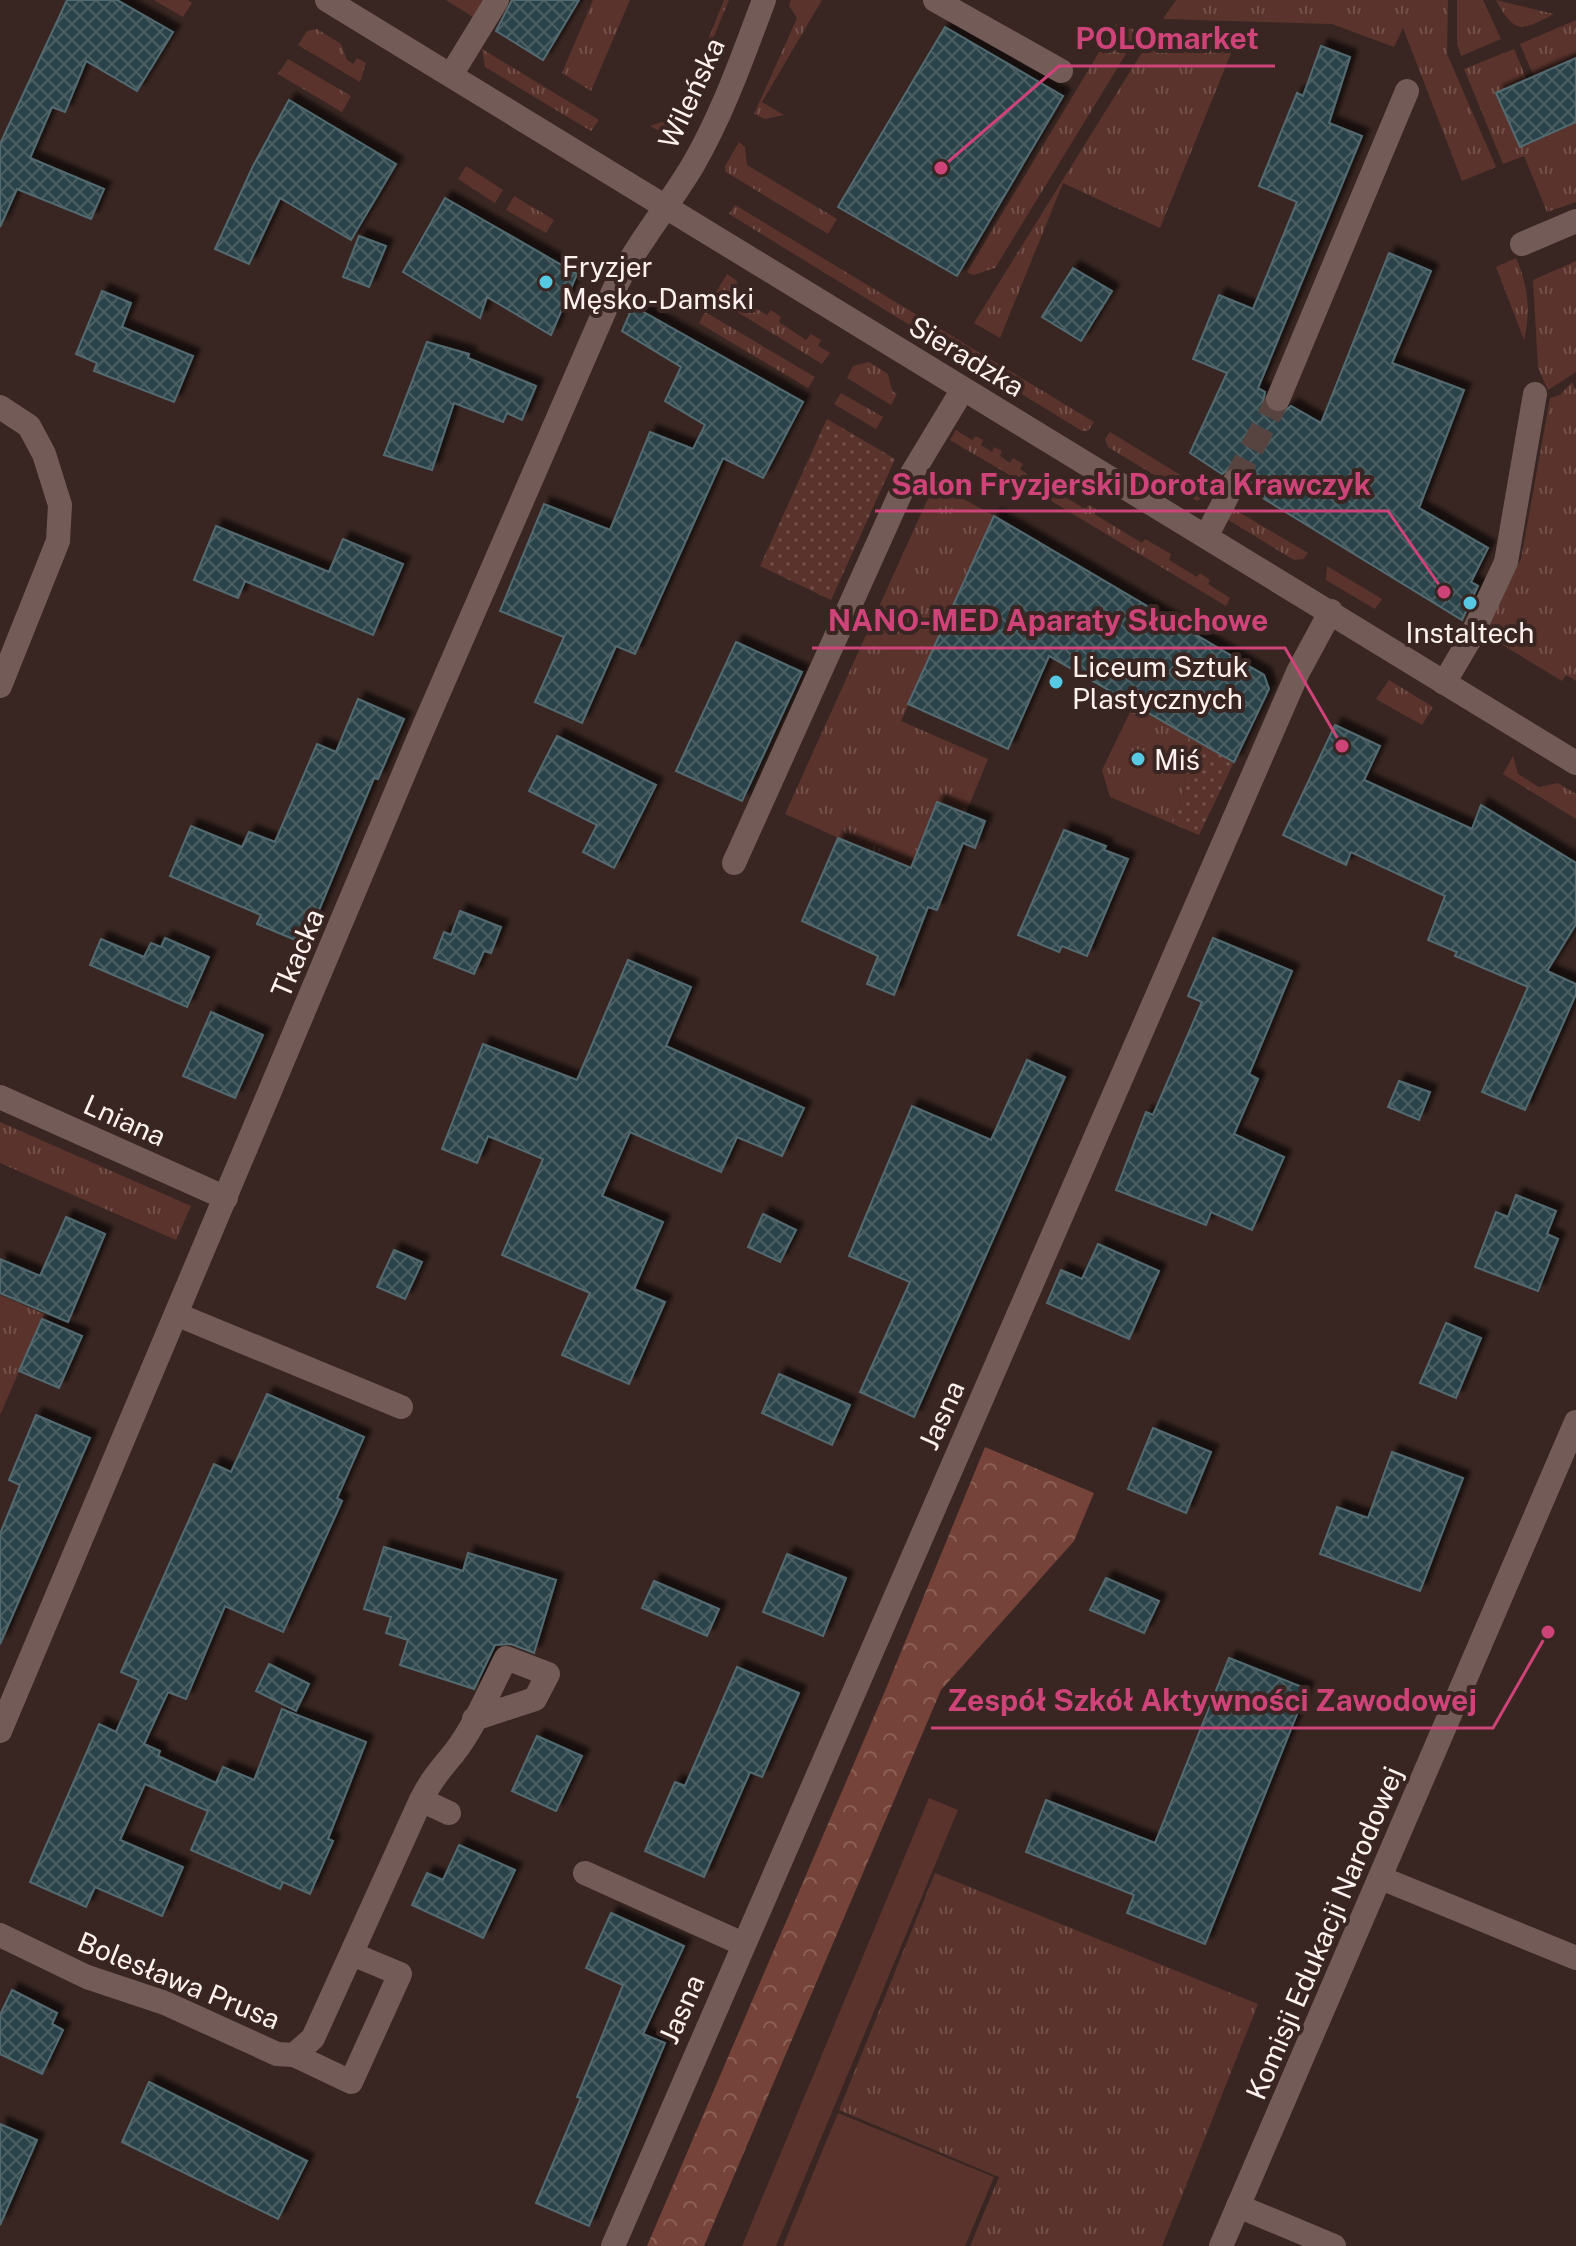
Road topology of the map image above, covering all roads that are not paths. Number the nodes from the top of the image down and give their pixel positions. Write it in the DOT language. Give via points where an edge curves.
graph roads {
  1 [pos="327,0"];
  2 [pos="497,0"];
  3 [pos="764,0"];
  4 [pos="935,0"];
  5 [pos="1061,71"];
  6 [pos="451,75"];
  7 [pos="1407,91"];
  8 [pos="664,207"];
  9 [pos="1576,221"];
  10 [pos="1522,244"];
  11 [pos="963,389"];
  12 [pos="1535,394"];
  13 [pos="1278,399"];
  14 [pos="0,407"];
  15 [pos="1235,481"];
  16 [pos="1207,535"];
  17 [pos="1331,611"];
  18 [pos="1444,683"];
  19 [pos="0,686"];
  20 [pos="1576,763"];
  21 [pos="734,863"];
  22 [pos="0,1097"];
  23 [pos="226,1198"];
  24 [pos="178,1315"];
  25 [pos="401,1407"];
  26 [pos="1576,1422"];
  27 [pos="474,1719"];
  28 [pos="0,1731"];
  29 [pos="421,1800"];
  30 [pos="449,1813"];
  31 [pos="585,1873"];
  32 [pos="1381,1878"];
  33 [pos="0,1935"];
  34 [pos="743,1944"];
  35 [pos="352,1954"];
  36 [pos="1576,1958"];
  37 [pos="294,2055"];
  38 [pos="1238,2206"];
  39 [pos="613,2246"];
  40 [pos="1221,2246"];
  41 [pos="1334,2246"];
  1 -- 6 [label="street, Sieradzka"];
  2 -- 6 [label="street"];
  3 -- 8 [label="street, Wileńska" via="721,112"];
  4 -- 5 [label="street"];
  6 -- 8 [label="street, Sieradzka"];
  7 -- 13 [label="street"];
  8 -- 11 [label="street, Sieradzka"];
  8 -- 23 [label="street, Tkacka" via="632,252 611,296"];
  9 -- 10 [label="street"];
  11 -- 16 [label="street, Sieradzka"];
  11 -- 21 [label="street" via="902,490"];
  12 -- 18 [label="street" via="1506,562"];
  14 -- 19 [label="street" via="29,426 60,505 58,541"];
  15 -- 16 [label="street"];
  16 -- 17 [label="street, Sieradzka"];
  17 -- 18 [label="street, Sieradzka"];
  17 -- 34 [label="street, Jasna" via="1298,672"];
  18 -- 20 [label="street, Sieradzka"];
  22 -- 23 [label="street, Lniana"];
  23 -- 24 [label="street, Tkacka"];
  24 -- 25 [label="street"];
  24 -- 28 [label="street, Tkacka"];
  26 -- 32 [label="street, Komisji Edukacji Narodowej"];
  27 -- 29 [label="street, Bolesława Prusa"];
  29 -- 30 [label="street"];
  29 -- 35 [label="street, Bolesława Prusa"];
  31 -- 34 [label="street"];
  32 -- 36 [label="street"];
  32 -- 38 [label="street, Komisji Edukacji Narodowej"];
  33 -- 37 [label="street, Bolesława Prusa" via="87,1977 165,2003 277,2054"];
  34 -- 39 [label="street, Jasna"];
  35 -- 37 [label="street, Bolesława Prusa" via="313,2038"];
  35 -- 37 [label="street" via="400,1974 351,2082"];
  38 -- 40 [label="street, Komisji Edukacji Narodowej"];
  38 -- 41 [label="street"];
}
